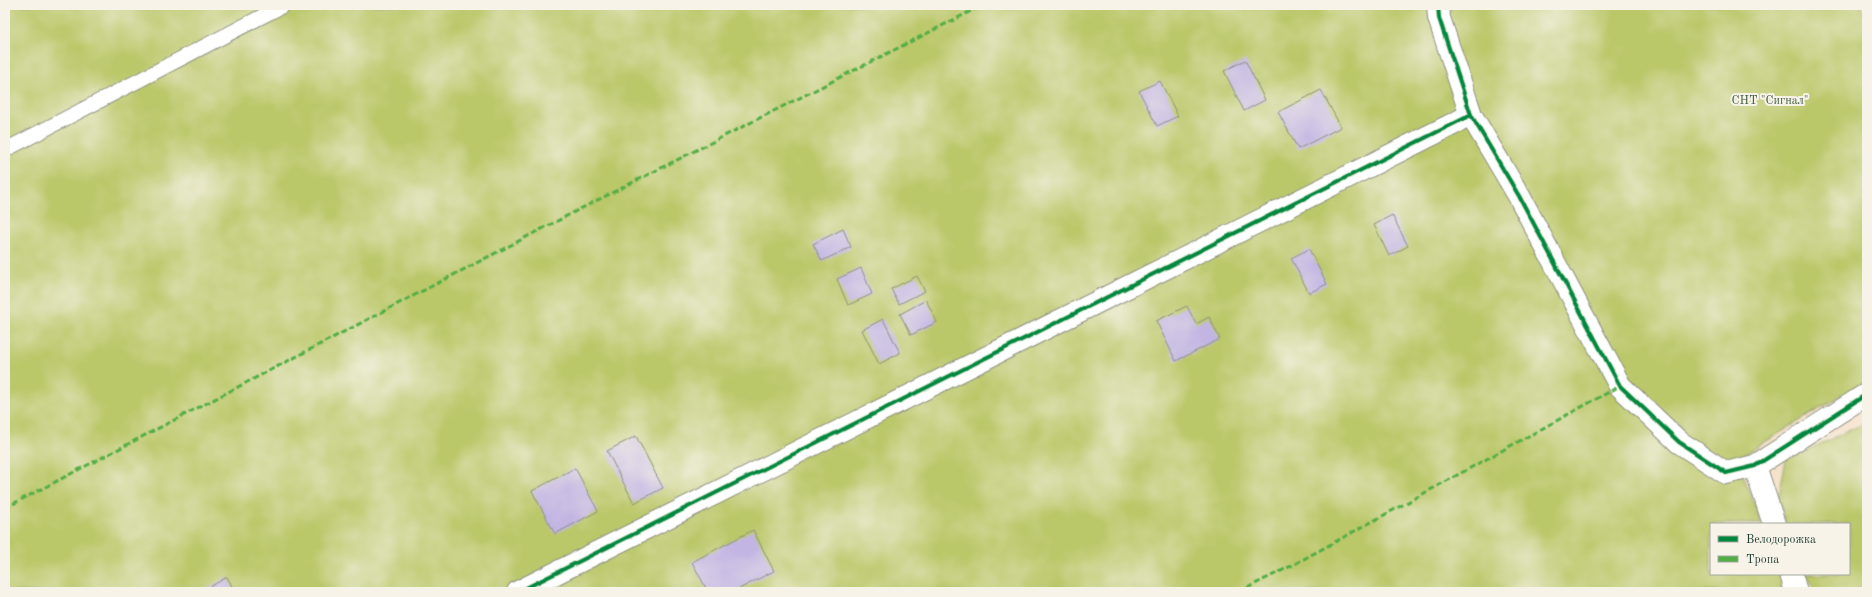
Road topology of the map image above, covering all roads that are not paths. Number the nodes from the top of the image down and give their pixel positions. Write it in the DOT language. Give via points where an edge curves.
graph roads {
  1 [pos="284,5"];
  2 [pos="1438,5"];
  3 [pos="1472,115"];
  4 [pos="5,150"];
  5 [pos="1867,394"];
  6 [pos="1755,466"];
  7 [pos="1774,523"];
  8 [pos="1790,575"];
  9 [pos="518,592"];
  10 [pos="1796,592"];
  1 -- 4 [label="lane"];
  2 -- 3 [label="street" via="1439,18"];
  3 -- 6 [label="street" via="1519,196 1620,386 1679,442 1726,473"];
  3 -- 9 [label="street"];
  5 -- 6 [label="street"];
  6 -- 7 [label="street"];
  8 -- 10 [label="street"];
}
